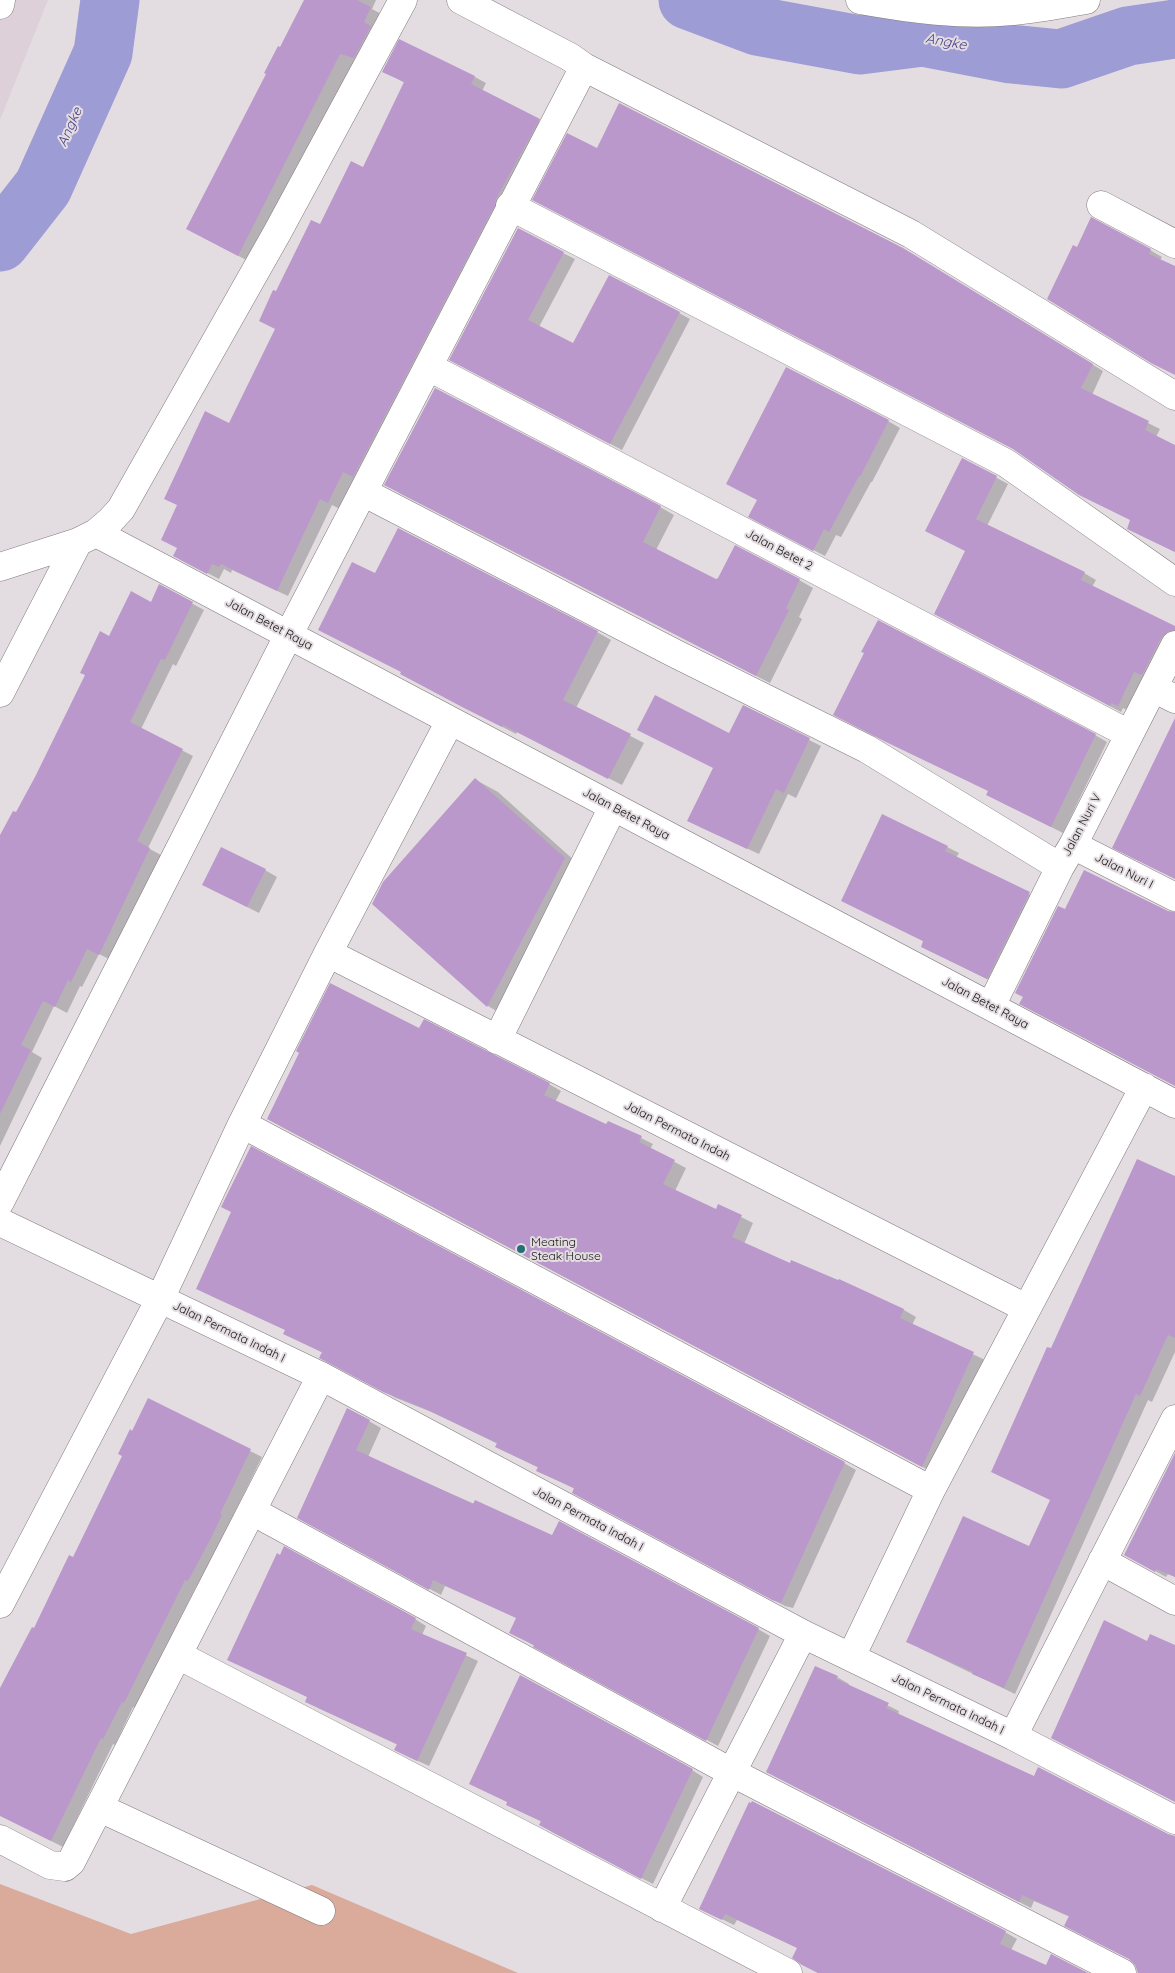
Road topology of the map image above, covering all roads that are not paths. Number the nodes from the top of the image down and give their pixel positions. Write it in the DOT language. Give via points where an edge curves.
graph roads {
  1 [pos="1,0"];
  2 [pos="403,0"];
  3 [pos="460,0"];
  4 [pos="860,0"];
  5 [pos="1086,0"];
  6 [pos="0,5"];
  7 [pos="1014,6"];
  8 [pos="584,68"];
  9 [pos="1100,205"];
  10 [pos="510,206"];
  11 [pos="1175,244"];
  12 [pos="429,367"];
  13 [pos="1175,396"];
  14 [pos="363,492"];
  15 [pos="87,538"];
  16 [pos="0,566"];
  17 [pos="1175,582"];
  18 [pos="289,634"];
  19 [pos="1175,645"];
  20 [pos="0,693"];
  21 [pos="1164,694"];
  22 [pos="450,720"];
  23 [pos="1128,734"];
  24 [pos="613,807"];
  25 [pos="1066,856"];
  26 [pos="1175,897"];
  27 [pos="328,953"];
  28 [pos="991,1006"];
  29 [pos="497,1040"];
  30 [pos="1144,1088"];
  31 [pos="1175,1104"];
  32 [pos="242,1124"];
  33 [pos="0,1202"];
  34 [pos="0,1222"];
  35 [pos="160,1299"];
  36 [pos="1026,1308"];
  37 [pos="321,1376"];
  38 [pos="1175,1418"];
  39 [pos="932,1490"];
  40 [pos="252,1511"];
  41 [pos="1102,1561"];
  42 [pos="1175,1601"];
  43 [pos="0,1604"];
  44 [pos="803,1634"];
  45 [pos="178,1654"];
  46 [pos="851,1657"];
  47 [pos="1013,1736"];
  48 [pos="732,1772"];
  49 [pos="100,1808"];
  50 [pos="1175,1820"];
  51 [pos="0,1839"];
  52 [pos="662,1908"];
  53 [pos="321,1910"];
  54 [pos="788,1973"];
  55 [pos="1122,1973"];
  1 -- 6 [label="street"];
  2 -- 15 [label="street" via="277,234 121,509 110,522"];
  3 -- 8 [label="street" via="570,57"];
  4 -- 7 [label="street" via="950,12"];
  5 -- 7 [label="street"];
  8 -- 10 [label="street"];
  8 -- 13 [label="street" via="911,234"];
  9 -- 11 [label="street"];
  10 -- 12 [label="street"];
  10 -- 17 [label="street" via="1006,463"];
  12 -- 14 [label="street"];
  12 -- 23 [label="street, Jalan Betet 2"];
  14 -- 18 [label="street"];
  14 -- 25 [label="street, Jalan Nuri I" via="867,749"];
  15 -- 16 [label="street"];
  15 -- 18 [label="street, Jalan Betet Raya"];
  15 -- 20 [label="street"];
  18 -- 22 [label="street, Jalan Betet Raya"];
  18 -- 33 [label="street"];
  19 -- 21 [label="street, Jalan Nuri V"];
  21 -- 23 [label="street, Jalan Nuri V"];
  22 -- 24 [label="street, Jalan Betet Raya"];
  22 -- 27 [label="street"];
  23 -- 25 [label="street, Jalan Nuri V"];
  24 -- 28 [label="street, Jalan Betet Raya"];
  24 -- 29 [label="street"];
  25 -- 26 [label="street, Jalan Nuri I"];
  25 -- 28 [label="street, Jalan Nuri V"];
  27 -- 29 [label="street, Jalan Permata Indah"];
  27 -- 32 [label="street"];
  28 -- 30 [label="street, Jalan Betet Raya"];
  29 -- 36 [label="street, Jalan Permata Indah"];
  30 -- 31 [label="street, Jalan Betet Raya"];
  30 -- 36 [label="street"];
  32 -- 35 [label="street"];
  32 -- 39 [label="street"];
  34 -- 35 [label="street, Jalan Permata Indah I"];
  35 -- 37 [label="street, Jalan Permata Indah I"];
  35 -- 43 [label="street"];
  36 -- 39 [label="street"];
  37 -- 40 [label="street"];
  37 -- 44 [label="street, Jalan Permata Indah I"];
  38 -- 41 [label="street"];
  39 -- 46 [label="street"];
  40 -- 45 [label="street"];
  40 -- 48 [label="street"];
  41 -- 42 [label="street"];
  41 -- 47 [label="street"];
  44 -- 46 [label="street, Jalan Permata Indah I"];
  44 -- 48 [label="street"];
  45 -- 49 [label="street"];
  45 -- 52 [label="street"];
  46 -- 47 [label="street, Jalan Permata Indah I"];
  47 -- 50 [label="street, Jalan Permata Indah I"];
  48 -- 52 [label="street"];
  48 -- 55 [label="street"];
  49 -- 51 [label="street" via="71,1862 65,1867 50,1865"];
  49 -- 53 [label="street"];
  52 -- 54 [label="street"];
}
